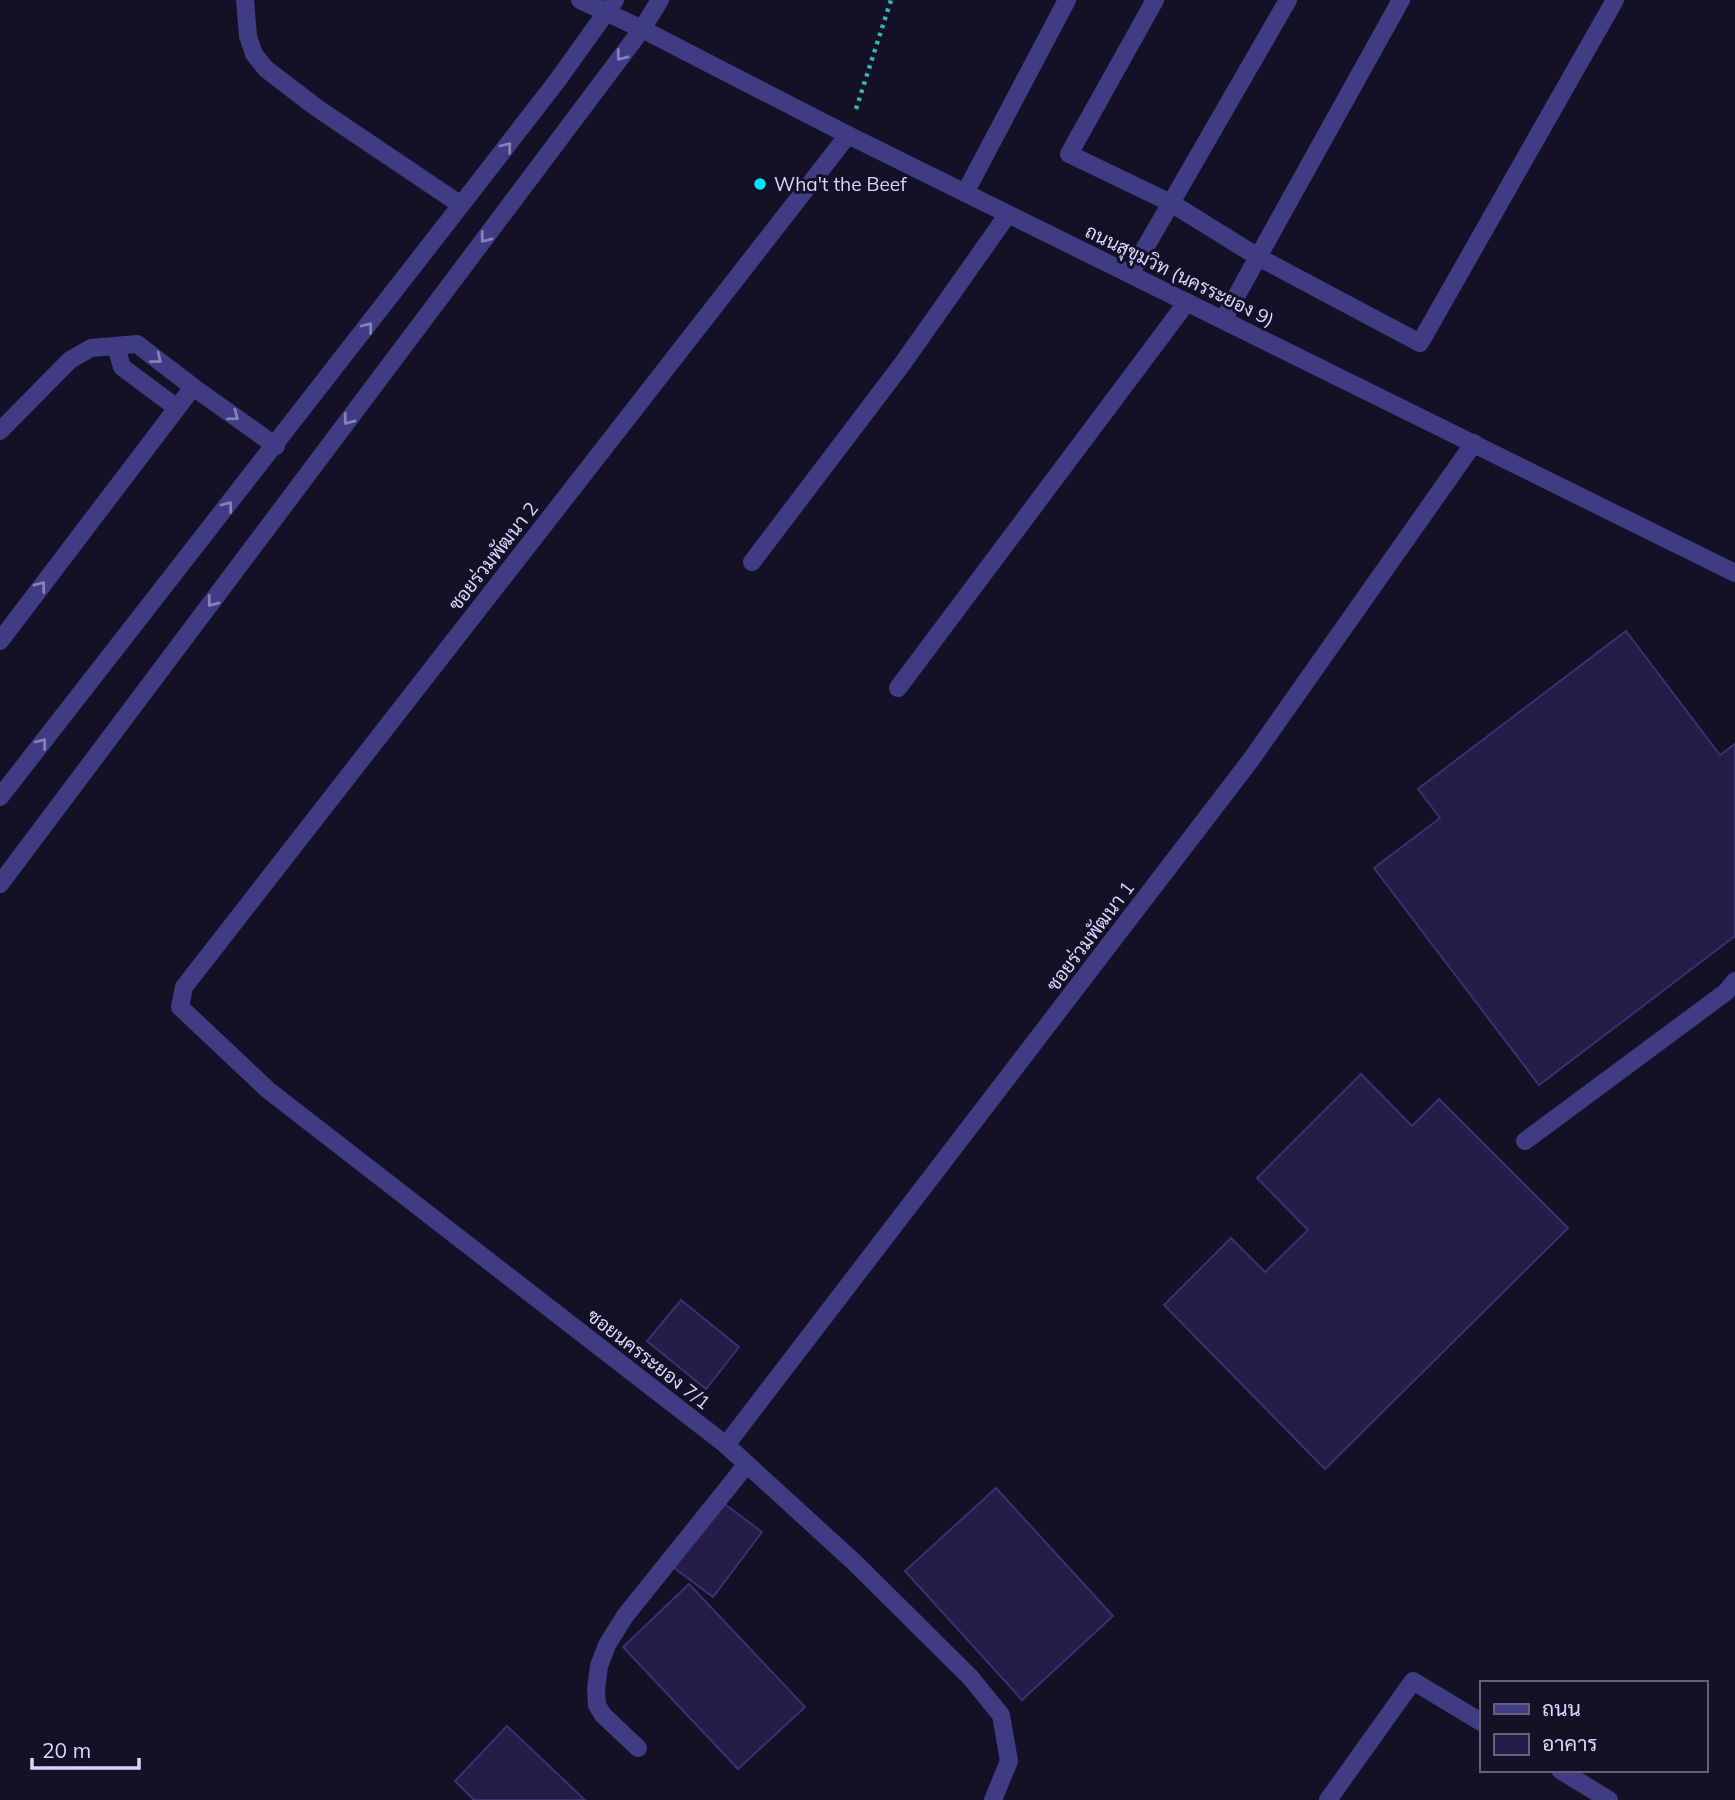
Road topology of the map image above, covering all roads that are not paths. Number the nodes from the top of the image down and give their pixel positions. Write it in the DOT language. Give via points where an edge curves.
graph roads {
  1 [pos="245,0"];
  2 [pos="580,0"];
  3 [pos="660,0"];
  4 [pos="1068,0"];
  5 [pos="1155,0"];
  6 [pos="1288,0"];
  7 [pos="1401,0"];
  8 [pos="1615,0"];
  9 [pos="611,6"];
  10 [pos="642,29"];
  11 [pos="848,135"];
  12 [pos="965,192"];
  13 [pos="1171,203"];
  14 [pos="461,205"];
  15 [pos="1008,214"];
  16 [pos="1258,257"];
  17 [pos="1130,274"];
  18 [pos="1187,302"];
  19 [pos="1223,320"];
  20 [pos="116,347"];
  21 [pos="194,387"];
  22 [pos="177,408"];
  23 [pos="0,431"];
  24 [pos="1474,443"];
  25 [pos="276,446"];
  26 [pos="752,562"];
  27 [pos="1735,573"];
  28 [pos="0,640"];
  29 [pos="898,688"];
  30 [pos="0,796"];
  31 [pos="0,884"];
  32 [pos="1735,981"];
  33 [pos="180,1007"];
  34 [pos="1525,1141"];
  35 [pos="726,1445"];
  36 [pos="747,1464"];
  37 [pos="1480,1721"];
  38 [pos="638,1748"];
  39 [pos="1563,1772"];
  40 [pos="993,1800"];
  41 [pos="1328,1800"];
  42 [pos="1609,1800"];
  1 -- 14 [label="street" via="248,36 266,69"];
  2 -- 9 [label="street, ถนนสุขุมวิท (นครระยอง 9)"];
  3 -- 10 [label="street"];
  4 -- 12 [label="street"];
  5 -- 13 [label="street" via="1069,154"];
  6 -- 13 [label="street"];
  7 -- 16 [label="street"];
  8 -- 16 [label="street" via="1420,343"];
  9 -- 10 [label="street, ถนนสุขุมวิท (นครระยอง 9)"];
  14 -- 9 [label="street, one-way"];
  10 -- 11 [label="street, ถนนสุขุมวิท (นครระยอง 9)"];
  10 -- 31 [label="street, one-way"];
  11 -- 12 [label="street, ถนนสุขุมวิท (นครระยอง 9)"];
  11 -- 33 [label="street, ซอยร่วมพัฒนา 2" via="184,988"];
  12 -- 15 [label="street, ถนนสุขุมวิท (นครระยอง 9)"];
  13 -- 16 [label="street"];
  13 -- 17 [label="street"];
  25 -- 14 [label="street, one-way"];
  15 -- 17 [label="street, ถนนสุขุมวิท (นครระยอง 9)"];
  15 -- 26 [label="street" via="903,363"];
  16 -- 19 [label="street"];
  17 -- 18 [label="street, ถนนสุขุมวิท (นครระยอง 9)"];
  18 -- 19 [label="street, ถนนสุขุมวิท (นครระยอง 9)"];
  18 -- 29 [label="street"];
  19 -- 24 [label="street, ถนนสุขุมวิท (นครระยอง 9)"];
  20 -- 21 [label="street, one-way" via="137,344"];
  20 -- 22 [label="street" via="122,367"];
  20 -- 23 [label="street" via="91,348 70,360"];
  21 -- 22 [label="street"];
  21 -- 25 [label="street, one-way"];
  28 -- 22 [label="street, one-way"];
  24 -- 27 [label="street, ถนนสุขุมวิท (นครระยอง 9)"];
  24 -- 35 [label="street, ซอยร่วมพัฒนา 1" via="1250,761"];
  30 -- 25 [label="street, one-way"];
  32 -- 34 [label="street"];
  33 -- 35 [label="street, ซอยนครระยอง 7/1" via="268,1090"];
  35 -- 36 [label="street, ซอยนครระยอง 7/1"];
  36 -- 38 [label="street" via="625,1616 607,1645 599,1666 597,1705"];
  36 -- 40 [label="street, ซอยนครระยอง 7/1" via="970,1676 1001,1715 1009,1761"];
  37 -- 41 [label="street" via="1413,1681"];
  39 -- 42 [label="street"];
}
